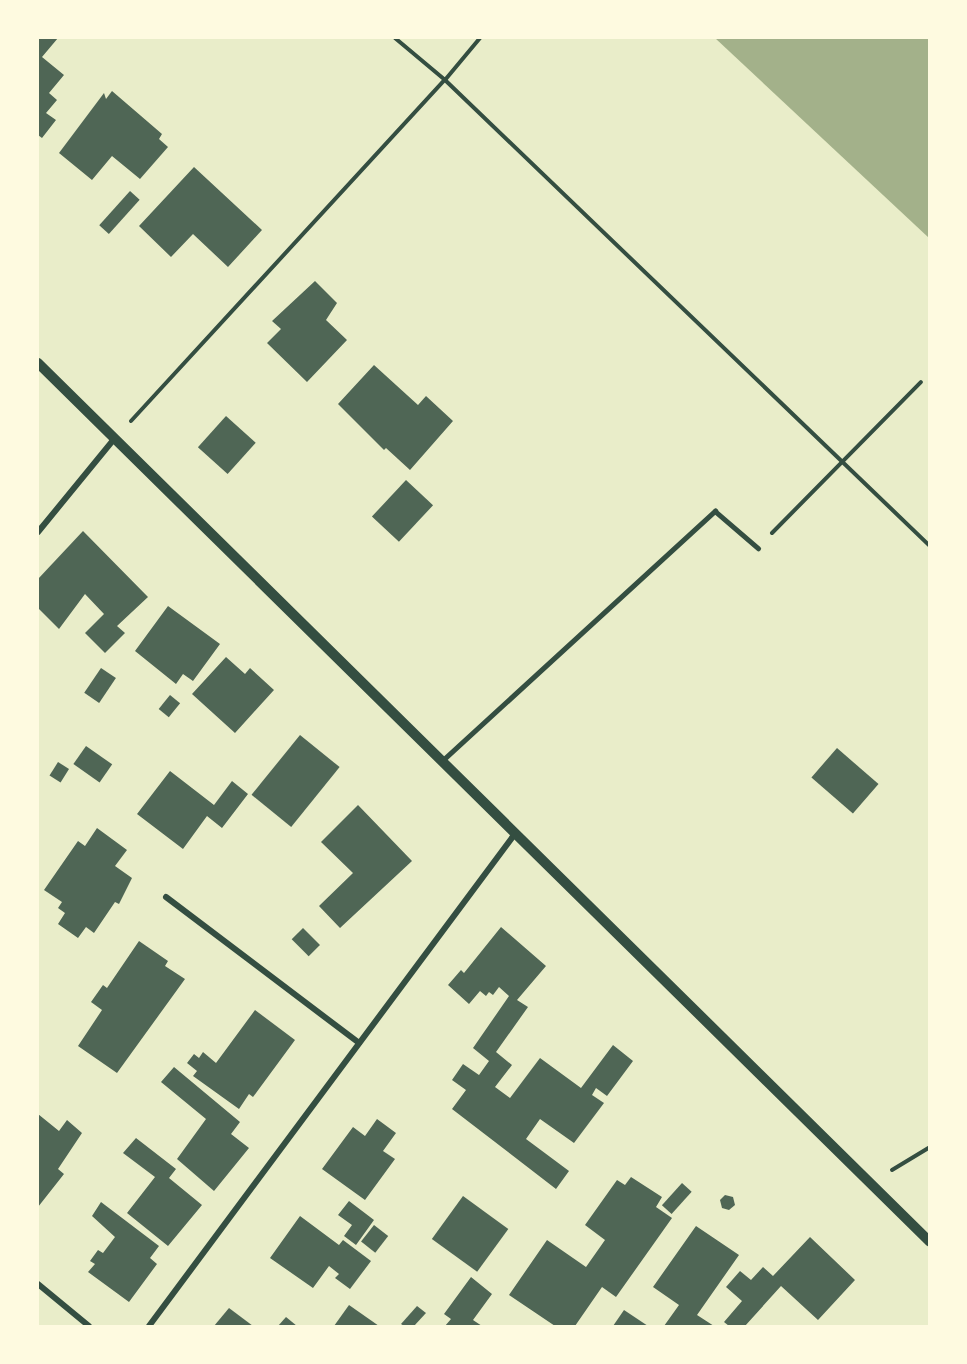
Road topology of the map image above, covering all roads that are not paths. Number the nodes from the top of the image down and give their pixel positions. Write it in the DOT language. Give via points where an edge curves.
graph roads {
  1 [pos="38,363"];
  2 [pos="114,439"];
  3 [pos="38,532"];
  4 [pos="758,548"];
  5 [pos="441,762"];
  6 [pos="514,835"];
  7 [pos="166,897"];
  8 [pos="359,1043"];
  9 [pos="930,1242"];
  10 [pos="38,1284"];
  11 [pos="89,1326"];
  12 [pos="149,1326"];
  1 -- 2 [label="street"];
  2 -- 3 [label="street"];
  2 -- 5 [label="street"];
  4 -- 5 [label="lane" via="715,511"];
  5 -- 6 [label="street"];
  6 -- 8 [label="street"];
  6 -- 9 [label="street"];
  7 -- 8 [label="street"];
  8 -- 12 [label="street"];
  10 -- 11 [label="street"];
}
